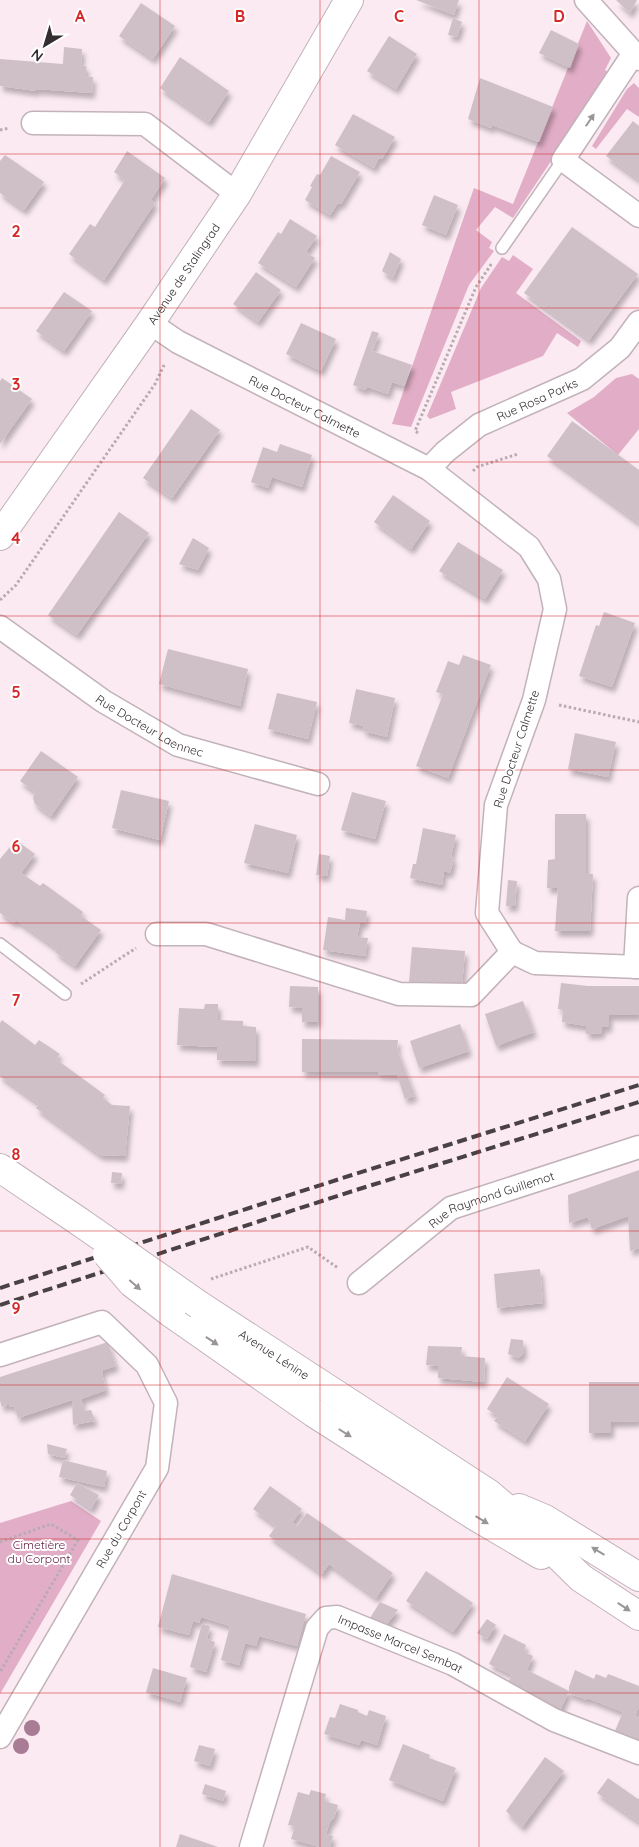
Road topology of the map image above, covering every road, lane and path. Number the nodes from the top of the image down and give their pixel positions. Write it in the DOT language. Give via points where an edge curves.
graph roads {
  1 [pos="349,0"];
  2 [pos="586,0"];
  3 [pos="636,56"];
  4 [pos="33,123"];
  5 [pos="563,160"];
  6 [pos="237,194"];
  7 [pos="639,216"];
  8 [pos="502,248"];
  9 [pos="150,322"];
  10 [pos="639,322"];
  11 [pos="445,452"];
  12 [pos="518,454"];
  13 [pos="429,469"];
  14 [pos="454,488"];
  15 [pos="0,536"];
  16 [pos="0,627"];
  17 [pos="534,700"];
  18 [pos="639,722"];
  19 [pos="318,784"];
  20 [pos="639,898"];
  21 [pos="157,934"];
  22 [pos="0,944"];
  23 [pos="512,952"];
  24 [pos="637,967"];
  25 [pos="65,994"];
  26 [pos="639,1147"];
  27 [pos="0,1168"];
  28 [pos="71,1217"];
  29 [pos="211,1279"];
  30 [pos="359,1283"];
  31 [pos="0,1355"];
  32 [pos="488,1494"];
  33 [pos="0,1542"];
  34 [pos="639,1577"];
  35 [pos="581,1578"];
  36 [pos="639,1616"];
  37 [pos="0,1672"];
  38 [pos="0,1737"];
  39 [pos="639,1753"];
  40 [pos="251,1847"];
  1 -- 6 [label="main road, Avenue de Stalingrad"];
  2 -- 3 [label="street"];
  5 -- 3 [label="street, one-way"];
  4 -- 6 [label="street" via="145,124"];
  5 -- 7 [label="street"];
  5 -- 8 [label="lane"];
  6 -- 9 [label="main road, Avenue de Stalingrad"];
  8 -- 11 [label="path" via="476,288 415,432"];
  9 -- 13 [label="street, Rue Docteur Calmette" via="178,342"];
  9 -- 15 [label="main road, Avenue de Stalingrad"];
  10 -- 11 [label="street, Rue Rosa Parks" via="620,348 582,378 479,426"];
  11 -- 13 [label="street, Rue Rosa Parks"];
  12 -- 14 [label="path" via="477,467"];
  13 -- 14 [label="street, Rue Docteur Calmette"];
  14 -- 17 [label="street, Rue Docteur Calmette" via="529,547 549,579 555,609"];
  16 -- 19 [label="street, Rue Docteur Laennec" via="103,701 178,745"];
  17 -- 18 [label="path"];
  17 -- 23 [label="street, Rue Docteur Calmette" via="496,805 487,913"];
  20 -- 24 [label="street"];
  21 -- 23 [label="street" via="206,934 399,994 471,995"];
  21 -- 25 [label="path"];
  22 -- 25 [label="lane"];
  23 -- 24 [label="street" via="536,963"];
  26 -- 30 [label="street, Rue Raymond Guillemot" via="451,1208"];
  27 -- 28 [label="main road"];
  28 -- 32 [label="main road, Avenue Lénine, bridge"];
  28 -- 35 [label="main road, one-way, bridge" via="132,1283 171,1313 314,1413 475,1516"];
  29 -- 30 [label="path" via="308,1247"];
  31 -- 38 [label="street, Rue du Corpont" via="102,1322 148,1365 166,1403 157,1468"];
  34 -- 32 [label="main road, Avenue Lénine, one-way" via="545,1520"];
  32 -- 35 [label="main road, Avenue Lénine" via="533,1531"];
  33 -- 37 [label="path" via="51,1524 78,1540"];
  35 -- 36 [label="main road, Avenue Lénine, one-way"];
  39 -- 40 [label="street, Impasse Marcel Sembat" via="554,1720 453,1664 337,1616 326,1618 317,1628"];
}
